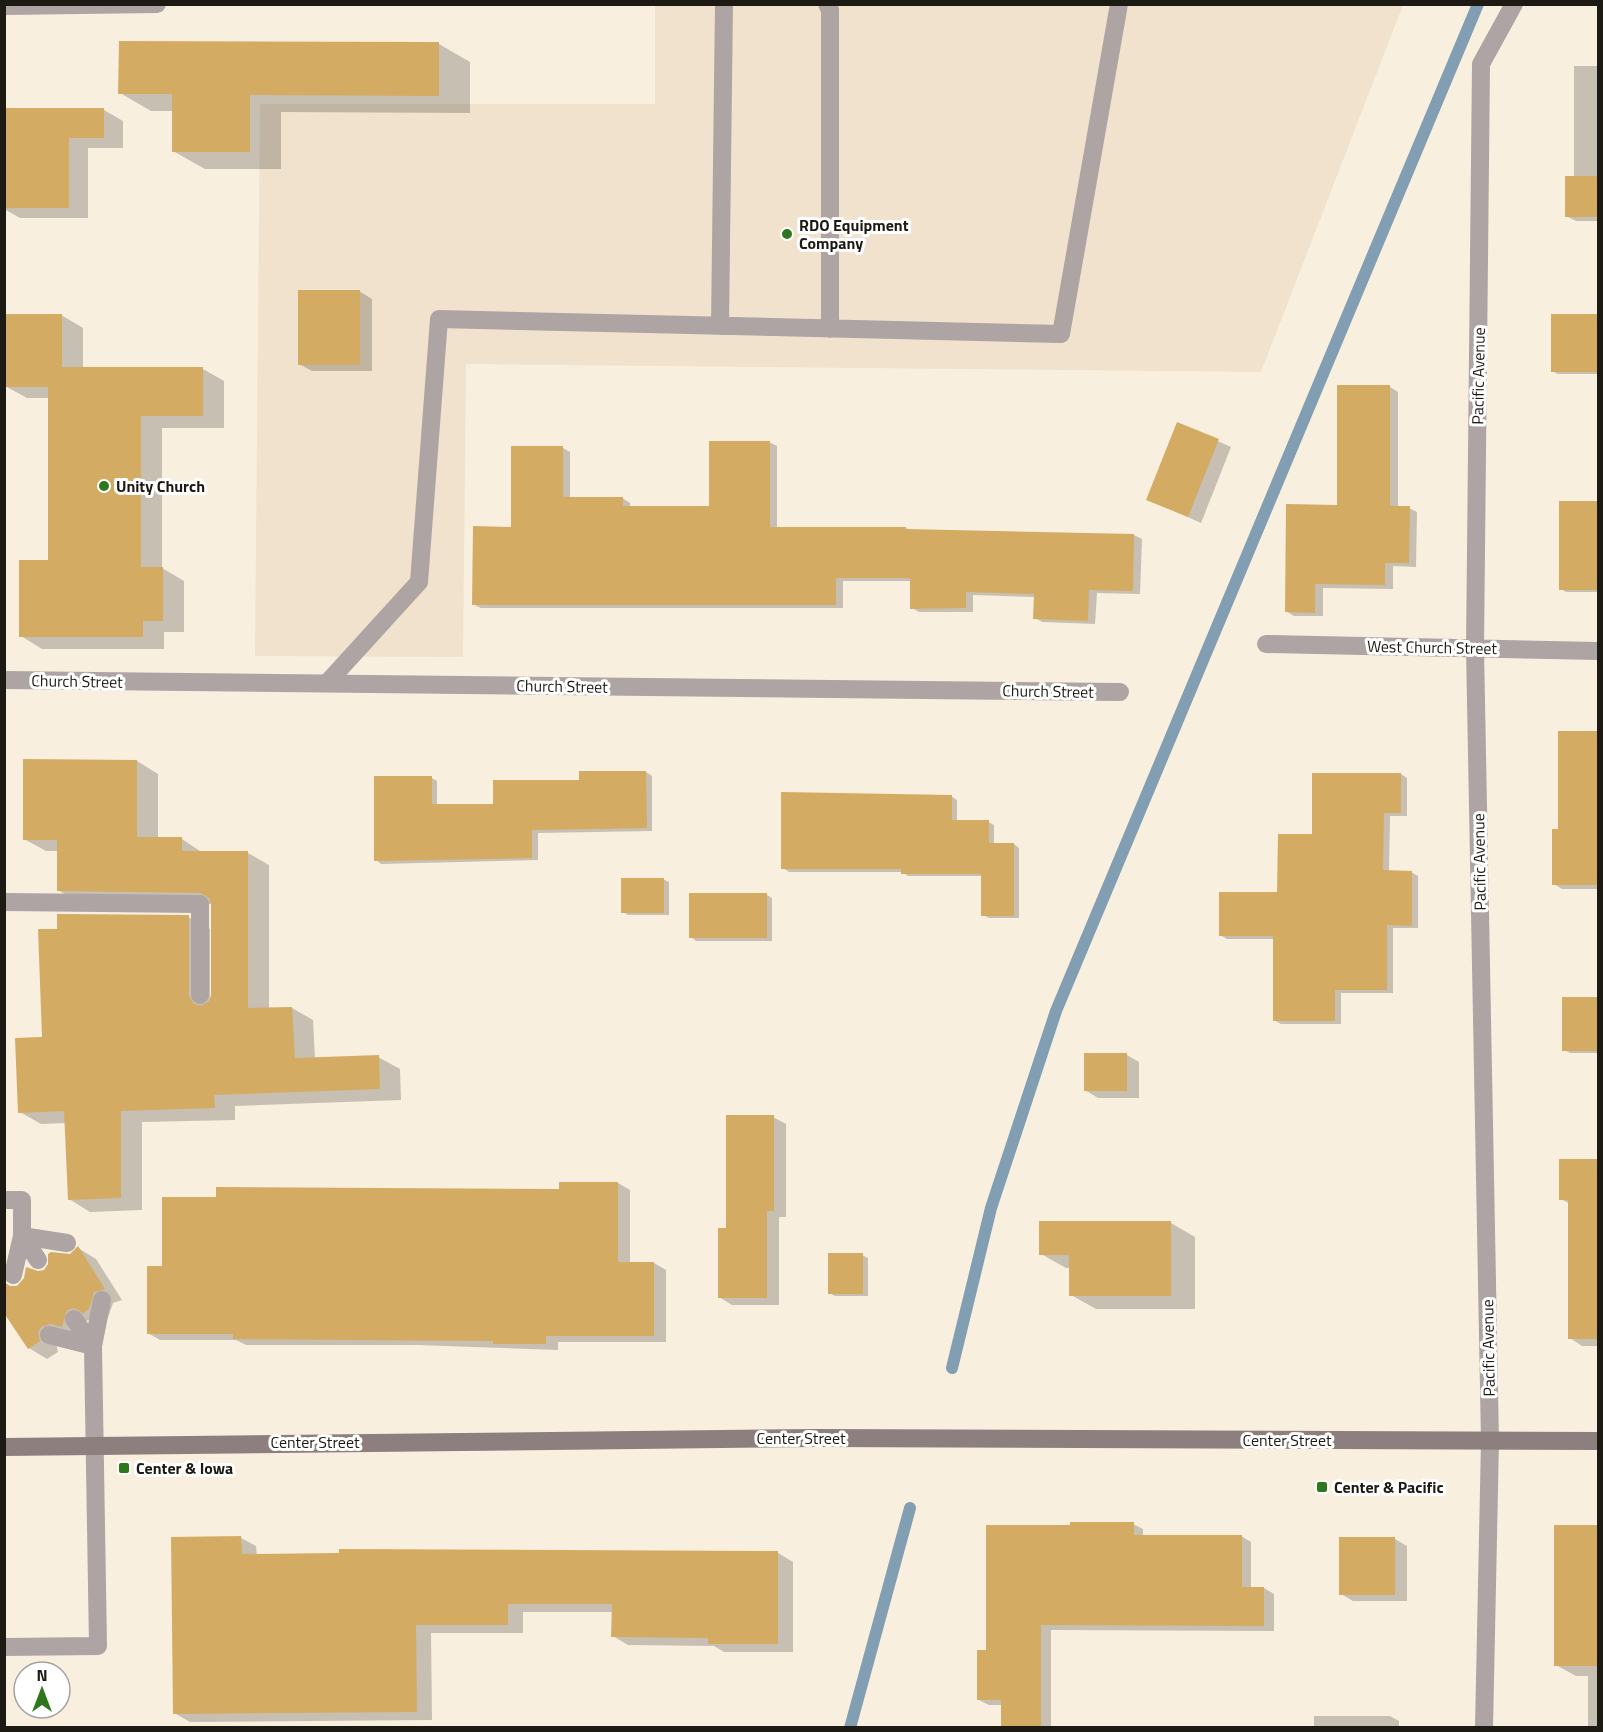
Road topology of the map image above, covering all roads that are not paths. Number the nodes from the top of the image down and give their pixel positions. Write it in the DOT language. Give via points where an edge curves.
graph roads {
  1 [pos="158,4"];
  2 [pos="724,4"];
  3 [pos="827,4"];
  4 [pos="1119,4"];
  5 [pos="1514,4"];
  6 [pos="4,6"];
  7 [pos="720,326"];
  8 [pos="830,328"];
  9 [pos="1266,644"];
  10 [pos="1475,648"];
  11 [pos="1599,651"];
  12 [pos="4,680"];
  13 [pos="327,683"];
  14 [pos="1120,692"];
  15 [pos="4,902"];
  16 [pos="200,995"];
  17 [pos="4,1200"];
  18 [pos="22,1236"];
  19 [pos="66,1243"];
  20 [pos="38,1260"];
  21 [pos="13,1275"];
  22 [pos="102,1300"];
  23 [pos="74,1319"];
  24 [pos="49,1335"];
  25 [pos="93,1346"];
  26 [pos="1490,1441"];
  27 [pos="1599,1441"];
  28 [pos="96,1445"];
  29 [pos="4,1447"];
  30 [pos="4,1647"];
  31 [pos="1484,1728"];
  1 -- 6 [label="street"];
  2 -- 7 [label="street"];
  3 -- 8 [label="street"];
  4 -- 8 [label="street" via="1061,334"];
  5 -- 10 [label="street, Pacific Avenue" via="1481,63"];
  7 -- 8 [label="street"];
  7 -- 13 [label="street" via="439,319 419,582"];
  9 -- 10 [label="street, West Church Street"];
  10 -- 11 [label="street, West Church Street"];
  10 -- 26 [label="street, Pacific Avenue"];
  12 -- 13 [label="street, Church Street"];
  13 -- 14 [label="street, Church Street"];
  15 -- 16 [label="street" via="200,903"];
  17 -- 18 [label="street" via="22,1200"];
  18 -- 19 [label="street"];
  18 -- 20 [label="street"];
  18 -- 21 [label="street"];
  22 -- 25 [label="street"];
  23 -- 25 [label="street"];
  24 -- 25 [label="street"];
  25 -- 28 [label="street"];
  26 -- 27 [label="main road, Center Street"];
  26 -- 28 [label="main road, Center Street" via="804,1438"];
  26 -- 31 [label="street, Pacific Avenue"];
  28 -- 29 [label="main road, Center Street"];
  28 -- 30 [label="street" via="98,1646"];
}
